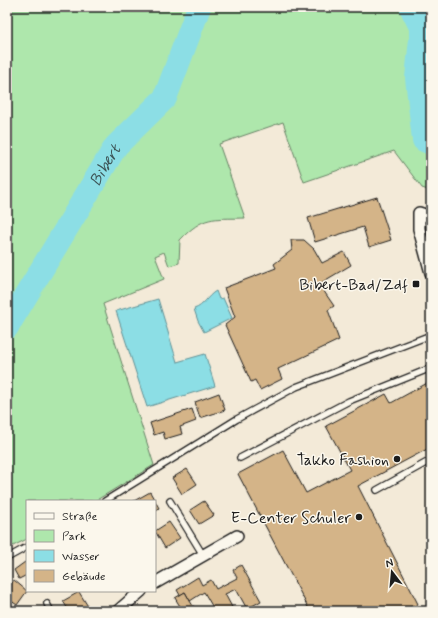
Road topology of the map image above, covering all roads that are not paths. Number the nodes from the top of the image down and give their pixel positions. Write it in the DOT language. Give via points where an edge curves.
graph roads {
  1 [pos="431,217"];
  2 [pos="431,273"];
  3 [pos="431,335"];
  4 [pos="431,368"];
  5 [pos="240,458"];
  6 [pos="431,460"];
  7 [pos="376,490"];
  8 [pos="107,500"];
  9 [pos="170,501"];
  10 [pos="237,536"];
  11 [pos="26,548"];
  12 [pos="203,555"];
  13 [pos="7,558"];
  14 [pos="156,582"];
  15 [pos="136,592"];
  16 [pos="47,604"];
  17 [pos="51,611"];
  18 [pos="118,611"];
  1 -- 2 [label="street" via="420,213 419,229"];
  3 -- 8 [label="lane" via="296,387 237,419"];
  4 -- 5 [label="lane" via="349,401"];
  6 -- 7 [label="lane"];
  9 -- 12 [label="lane"];
  10 -- 12 [label="street"];
  11 -- 13 [label="lane"];
  12 -- 14 [label="street"];
  15 -- 18 [label="street"];
  16 -- 17 [label="lane"];
}
